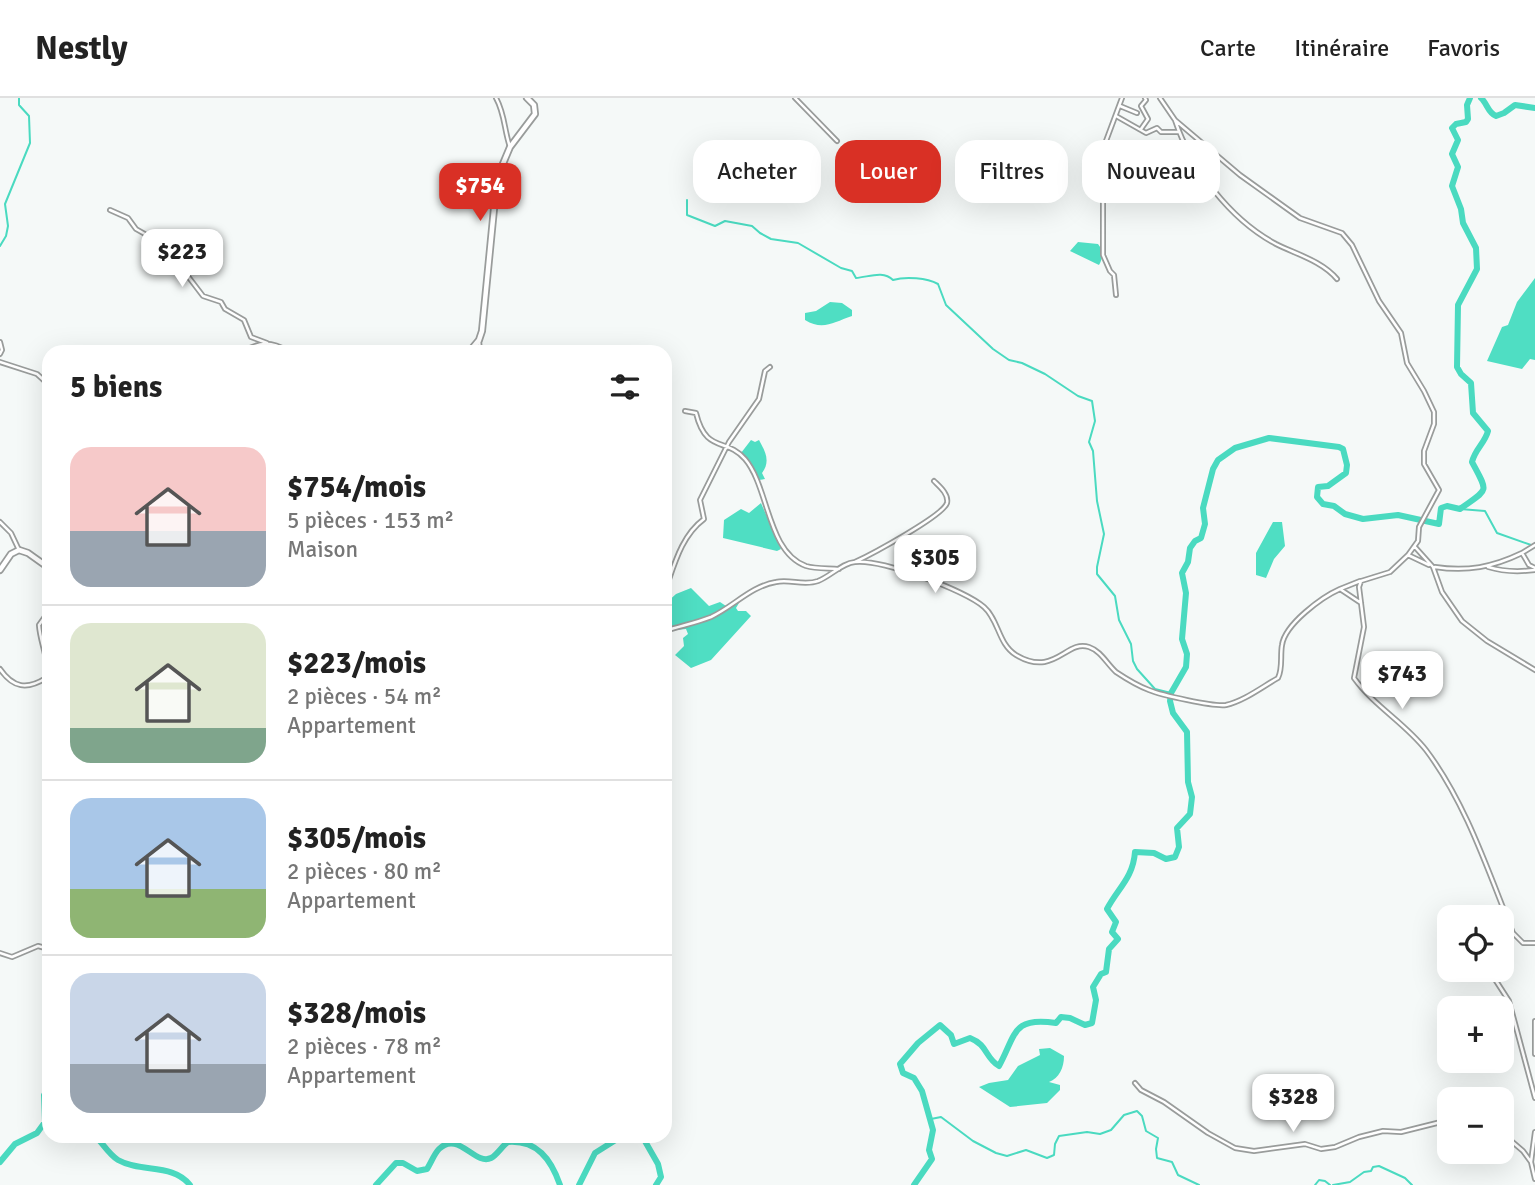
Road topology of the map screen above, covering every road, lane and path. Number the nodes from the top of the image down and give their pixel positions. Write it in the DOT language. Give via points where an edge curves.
graph roads {
  1 [pos="496,98"];
  2 [pos="527,98"];
  3 [pos="796,98"];
  4 [pos="1122,98"];
  5 [pos="1145,98"];
  6 [pos="1160,98"];
  7 [pos="1120,106"];
  8 [pos="1137,113"];
  9 [pos="1116,116"];
  10 [pos="1175,120"];
  11 [pos="1141,129"];
  12 [pos="1179,132"];
  13 [pos="836,140"];
  14 [pos="510,147"];
  15 [pos="110,210"];
  16 [pos="1337,279"];
  17 [pos="1116,295"];
  18 [pos="480,340"];
  19 [pos="0,342"];
  20 [pos="268,344"];
  21 [pos="257,345"];
  22 [pos="475,345"];
  23 [pos="480,345"];
  24 [pos="0,354"];
  25 [pos="0,362"];
  26 [pos="770,366"];
  27 [pos="42,379"];
  28 [pos="685,411"];
  29 [pos="728,448"];
  30 [pos="933,481"];
  31 [pos="0,522"];
  32 [pos="1535,545"];
  33 [pos="1415,547"];
  34 [pos="19,550"];
  35 [pos="1522,553"];
  36 [pos="1408,555"];
  37 [pos="855,562"];
  38 [pos="42,563"];
  39 [pos="1433,567"];
  40 [pos="1488,567"];
  41 [pos="839,569"];
  42 [pos="1535,569"];
  43 [pos="0,570"];
  44 [pos="672,572"];
  45 [pos="1361,581"];
  46 [pos="1340,589"];
  47 [pos="1363,604"];
  48 [pos="42,621"];
  49 [pos="672,629"];
  50 [pos="42,646"];
  51 [pos="0,669"];
  52 [pos="1535,670"];
  53 [pos="42,681"];
  54 [pos="1502,905"];
  55 [pos="1514,934"];
  56 [pos="1535,943"];
  57 [pos="42,947"];
  58 [pos="0,953"];
  59 [pos="1497,982"];
  60 [pos="1535,1021"];
  61 [pos="1535,1054"];
  62 [pos="1135,1083"];
  63 [pos="1535,1098"];
  64 [pos="1437,1123"];
  65 [pos="1535,1132"];
  66 [pos="1514,1143"];
  67 [pos="1531,1162"];
  68 [pos="1535,1179"];
  1 -- 14 [label="street"];
  2 -- 14 [label="main road" via="534,105 534,114"];
  3 -- 13 [label="street"];
  4 -- 7 [label="street"];
  5 -- 11 [label="street" via="1141,106 1148,119"];
  6 -- 10 [label="street"];
  7 -- 8 [label="street"];
  7 -- 9 [label="street"];
  9 -- 11 [label="street"];
  9 -- 17 [label="street" via="1103,149 1102,194 1104,255 1114,275"];
  10 -- 12 [label="street"];
  10 -- 33 [label="street" via="1300,218 1342,233 1401,332 1407,363 1435,416 1424,464 1439,490 1419,527"];
  11 -- 12 [label="street"];
  12 -- 16 [label="street" via="1206,182 1256,233 1327,268"];
  14 -- 18 [label="main road" via="497,178"];
  15 -- 20 [label="street" via="152,238 203,296 220,302 244,320 251,337"];
  18 -- 22 [label="main road"];
  18 -- 23 [label="street"];
  19 -- 24 [label="street"];
  20 -- 21 [label="main road"];
  25 -- 27 [label="street"];
  26 -- 29 [label="street" via="759,399"];
  28 -- 29 [label="street" via="696,413 708,439"];
  29 -- 41 [label="street" via="744,458 787,553 806,566"];
  29 -- 44 [label="street" via="700,500 704,519 680,551"];
  30 -- 37 [label="street" via="946,494 943,508 911,532"];
  31 -- 34 [label="street"];
  32 -- 35 [label="street"];
  33 -- 36 [label="street"];
  33 -- 39 [label="street"];
  34 -- 38 [label="main road"];
  34 -- 43 [label="main road"];
  35 -- 40 [label="street"];
  35 -- 42 [label="street"];
  36 -- 39 [label="street"];
  36 -- 45 [label="street" via="1390,572"];
  37 -- 41 [label="street"];
  37 -- 46 [label="street" via="919,575 975,601 993,618 1003,643 1025,660 1046,662 1070,649 1089,647 1116,671 1147,689 1212,705 1226,705 1278,678 1282,642 1289,628"];
  39 -- 40 [label="street"];
  39 -- 52 [label="street" via="1442,592 1462,621"];
  40 -- 42 [label="street" via="1520,572"];
  41 -- 49 [label="street" via="817,581 776,582 711,617"];
  45 -- 46 [label="street"];
  45 -- 47 [label="street"];
  46 -- 47 [label="street"];
  47 -- 54 [label="street" via="1354,678 1365,694 1423,746 1438,767"];
  48 -- 50 [label="street"];
  51 -- 53 [label="street" via="8,680 23,686"];
  55 -- 56 [label="street" via="1523,943"];
  57 -- 58 [label="street" via="12,957"];
  59 -- 63 [label="street" via="1509,1000"];
  60 -- 61 [label="street"];
  62 -- 64 [label="street" via="1208,1133 1235,1148 1254,1151 1305,1144 1335,1147 1383,1131 1401,1132"];
  65 -- 67 [label="street"];
  66 -- 67 [label="street"];
  67 -- 68 [label="street"];
}
